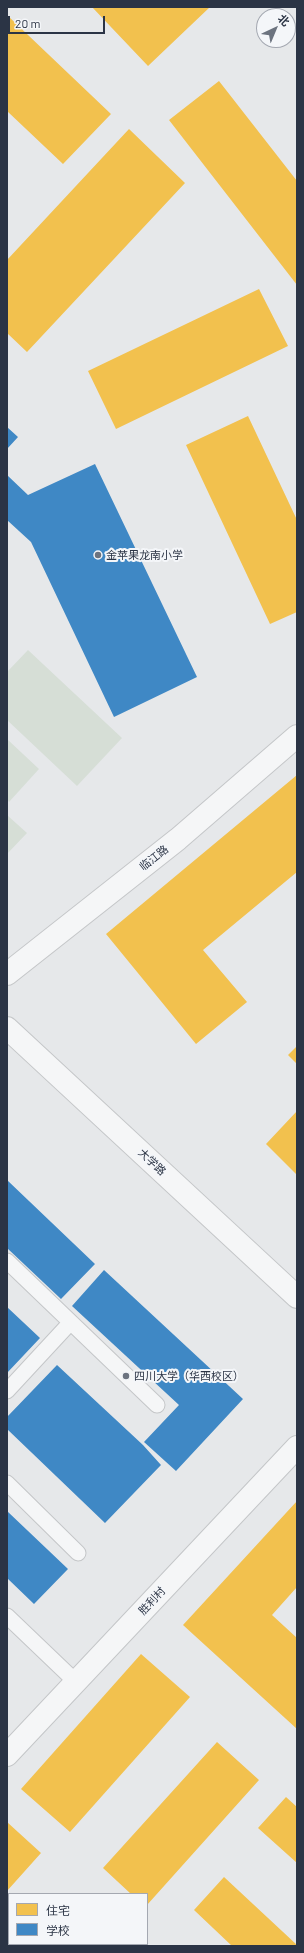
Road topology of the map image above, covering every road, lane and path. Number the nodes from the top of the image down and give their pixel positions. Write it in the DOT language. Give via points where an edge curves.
graph roads {
  1 [pos="297,736"];
  2 [pos="7,974"];
  3 [pos="7,1028"];
  4 [pos="7,1261"];
  5 [pos="297,1297"];
  6 [pos="70,1323"];
  7 [pos="7,1391"];
  8 [pos="157,1405"];
  9 [pos="297,1447"];
  10 [pos="7,1483"];
  11 [pos="78,1553"];
  12 [pos="7,1616"];
  13 [pos="76,1682"];
  14 [pos="7,1755"];
  1 -- 2 [label="street, 临江路" via="178,839"];
  3 -- 5 [label="street, 大学路"];
  4 -- 6 [label="lane"];
  6 -- 7 [label="lane"];
  6 -- 8 [label="lane"];
  9 -- 13 [label="street, 胜利村"];
  10 -- 11 [label="lane"];
  12 -- 13 [label="lane"];
  13 -- 14 [label="street, 胜利村"];
}
